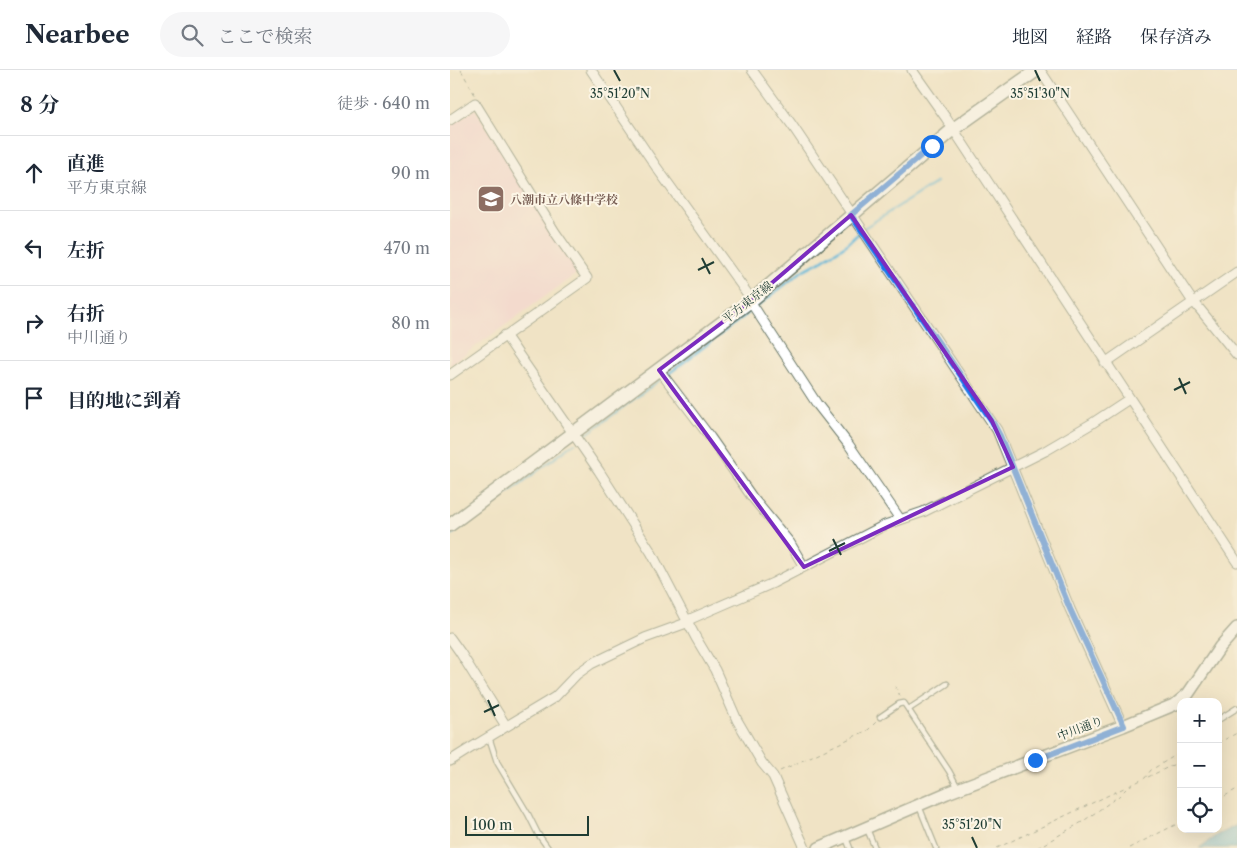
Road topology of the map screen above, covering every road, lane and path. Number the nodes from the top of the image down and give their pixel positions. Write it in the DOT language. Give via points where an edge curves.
graph roads {
  1 [pos="461,70"];
  2 [pos="591,70"];
  3 [pos="752,70"];
  4 [pos="912,70"];
  5 [pos="1039,70"];
  6 [pos="475,103"];
  7 [pos="450,120"];
  8 [pos="952,130"];
  9 [pos="851,215"];
  10 [pos="1237,272"];
  11 [pos="751,301"];
  12 [pos="1194,302"];
  13 [pos="505,335"];
  14 [pos="1237,355"];
  15 [pos="1105,363"];
  16 [pos="659,370"];
  17 [pos="450,375"];
  18 [pos="1129,399"];
  19 [pos="573,433"];
  20 [pos="1012,467"];
  21 [pos="900,519"];
  22 [pos="450,525"];
  23 [pos="1237,562"];
  24 [pos="804,567"];
  25 [pos="688,621"];
  26 [pos="1237,628"];
  27 [pos="450,638"];
  28 [pos="947,684"];
  29 [pos="895,686"];
  30 [pos="1184,698"];
  31 [pos="904,703"];
  32 [pos="1177,703"];
  33 [pos="1237,708"];
  34 [pos="909,709"];
  35 [pos="880,717"];
  36 [pos="1222,717"];
  37 [pos="506,726"];
  38 [pos="1124,726"];
  39 [pos="1237,733"];
  40 [pos="489,737"];
  41 [pos="1222,741"];
  42 [pos="1177,754"];
  43 [pos="450,762"];
  44 [pos="1177,763"];
  45 [pos="773,776"];
  46 [pos="1145,778"];
  47 [pos="1129,786"];
  48 [pos="958,789"];
  49 [pos="1237,789"];
  50 [pos="1222,798"];
  51 [pos="919,806"];
  52 [pos="1177,824"];
  53 [pos="866,828"];
  54 [pos="846,836"];
  55 [pos="548,848"];
  56 [pos="805,848"];
  57 [pos="819,848"];
  58 [pos="850,848"];
  59 [pos="875,848"];
  60 [pos="936,848"];
  61 [pos="998,848"];
  62 [pos="1037,848"];
  63 [pos="1129,848"];
  1 -- 6 [label="path" via="475,96"];
  2 -- 11 [label="street"];
  3 -- 9 [label="street"];
  4 -- 8 [label="street"];
  5 -- 8 [label="main road, 平方東京線"];
  5 -- 12 [label="street"];
  6 -- 7 [label="street"];
  6 -- 13 [label="street" via="588,278"];
  8 -- 9 [label="main road, 平方東京線"];
  8 -- 15 [label="street"];
  9 -- 11 [label="main road, 平方東京線"];
  9 -- 20 [label="street" via="992,421"];
  10 -- 12 [label="street"];
  11 -- 16 [label="main road, 平方東京線"];
  11 -- 21 [label="street" via="817,404"];
  12 -- 14 [label="street"];
  12 -- 15 [label="street"];
  13 -- 17 [label="street"];
  13 -- 19 [label="street"];
  15 -- 18 [label="street"];
  16 -- 19 [label="main road, 平方東京線"];
  16 -- 24 [label="street" via="752,498 790,543"];
  18 -- 20 [label="street" via="1091,424"];
  18 -- 23 [label="street"];
  19 -- 22 [label="main road, 平方東京線"];
  19 -- 25 [label="street" via="651,552"];
  20 -- 21 [label="street" via="923,512"];
  20 -- 38 [label="street" via="1070,609"];
  21 -- 24 [label="street"];
  24 -- 25 [label="street"];
  25 -- 37 [label="street" via="590,664 555,697"];
  25 -- 45 [label="street" via="741,726"];
  26 -- 30 [label="street, 中川通り"];
  27 -- 37 [label="street"];
  28 -- 34 [label="lane"];
  29 -- 31 [label="path"];
  31 -- 34 [label="lane"];
  31 -- 35 [label="lane"];
  32 -- 38 [label="street, 中川通り"];
  33 -- 36 [label="lane"];
  34 -- 48 [label="lane" via="950,771"];
  35 -- 45 [label="path" via="868,730"];
  37 -- 40 [label="street"];
  38 -- 48 [label="street, 中川通り"];
  39 -- 41 [label="path"];
  40 -- 43 [label="street"];
  40 -- 55 [label="lane" via="497,762"];
  42 -- 46 [label="path" via="1151,770"];
  44 -- 46 [label="path"];
  45 -- 56 [label="street"];
  46 -- 47 [label="path"];
  47 -- 61 [label="path"];
  47 -- 62 [label="path" via="1082,822"];
  48 -- 51 [label="street, 中川通り"];
  49 -- 50 [label="path"];
  51 -- 53 [label="street, 中川通り"];
  51 -- 60 [label="lane"];
  52 -- 63 [label="path"];
  53 -- 54 [label="street, 中川通り"];
  53 -- 59 [label="lane"];
  54 -- 57 [label="street, 中川通り"];
  54 -- 58 [label="lane"];
}
